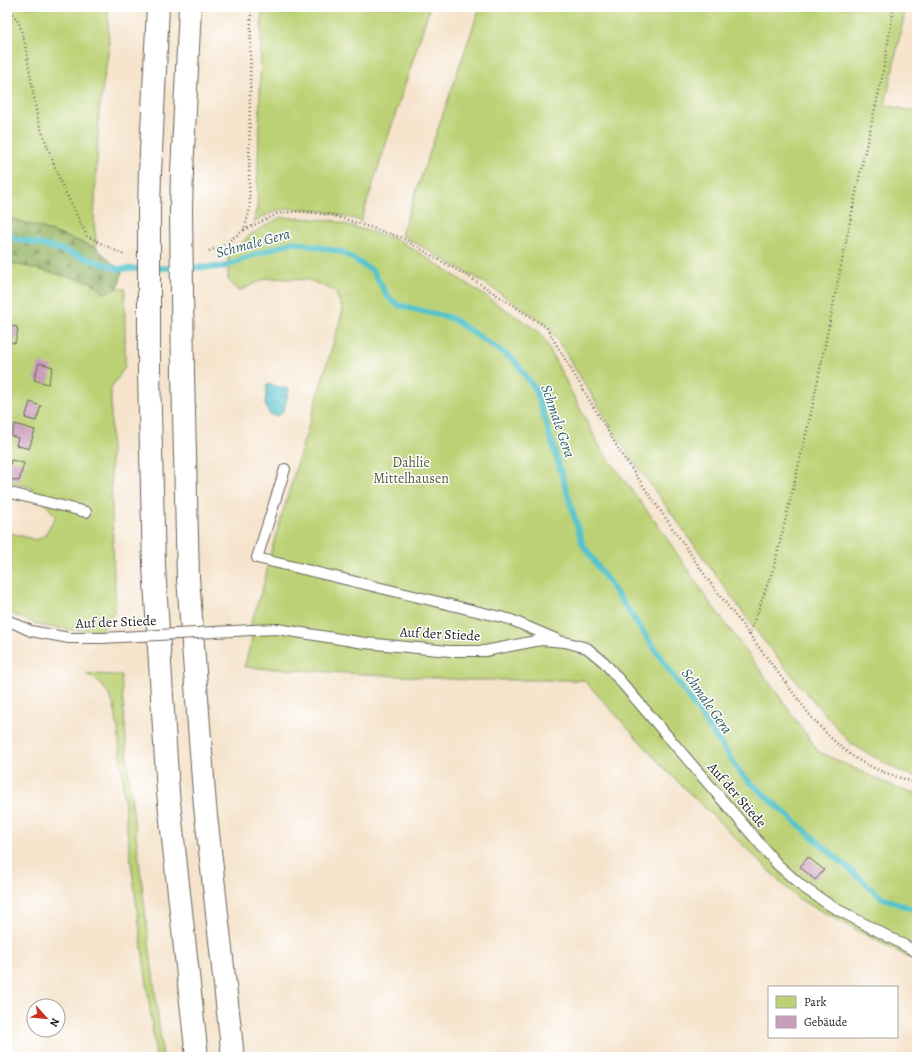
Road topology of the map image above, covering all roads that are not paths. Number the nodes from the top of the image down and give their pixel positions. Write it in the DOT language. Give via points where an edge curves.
graph roads {
  1 [pos="158,7"];
  2 [pos="190,7"];
  3 [pos="285,469"];
  4 [pos="7,492"];
  5 [pos="86,512"];
  6 [pos="7,620"];
  7 [pos="565,642"];
  8 [pos="917,952"];
  9 [pos="197,1057"];
  10 [pos="233,1057"];
  1 -- 9 [label="highway, bridge" via="149,210 149,373 154,566 168,793"];
  2 -- 10 [label="highway, bridge" via="181,210 189,586 205,806"];
  3 -- 7 [label="lane" via="258,558 509,619"];
  4 -- 5 [label="lane"];
  6 -- 7 [label="lane, Auf der Stiede, bridge" via="31,631 69,638 277,629 366,644 449,651 485,651 541,640"];
  7 -- 8 [label="lane, Auf der Stiede" via="587,648 604,662 778,865 803,887 831,906"];
}
